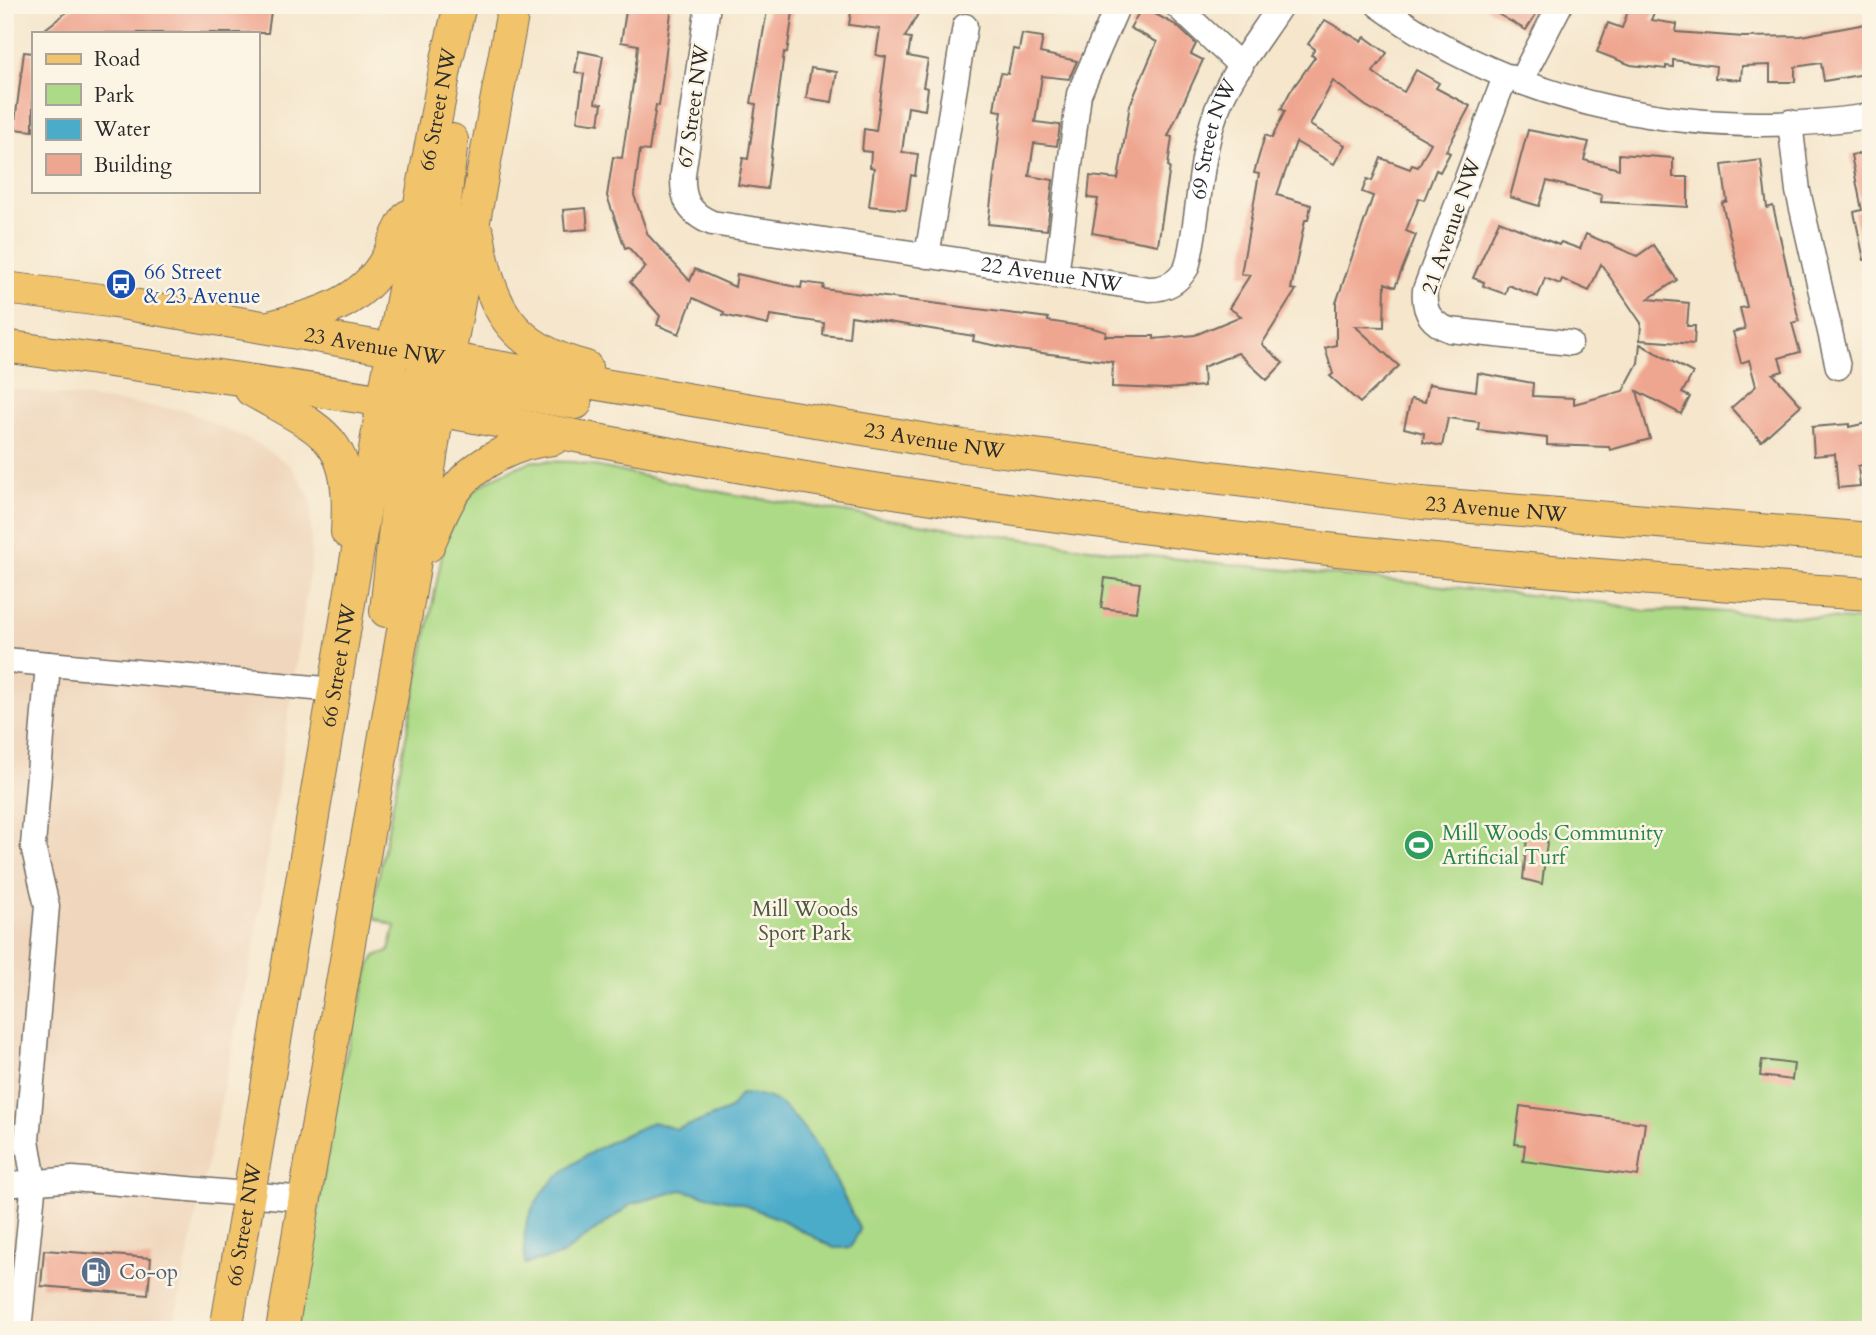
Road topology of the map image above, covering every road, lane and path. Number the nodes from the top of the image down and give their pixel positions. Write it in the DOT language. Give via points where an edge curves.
graph roads {
  1 [pos="460,5"];
  2 [pos="514,5"];
  3 [pos="708,5"];
  4 [pos="1118,5"];
  5 [pos="1175,5"];
  6 [pos="1281,5"];
  7 [pos="1378,5"];
  8 [pos="1560,5"];
  9 [pos="965,26"];
  10 [pos="447,59"];
  11 [pos="1241,66"];
  12 [pos="1513,80"];
  13 [pos="1871,116"];
  14 [pos="1790,122"];
  15 [pos="422,198"];
  16 [pos="688,206"];
  17 [pos="475,215"];
  18 [pos="927,256"];
  19 [pos="1056,276"];
  20 [pos="1175,282"];
  21 [pos="5,288"];
  22 [pos="264,329"];
  23 [pos="5,336"];
  24 [pos="1570,343"];
  25 [pos="5,346"];
  26 [pos="1838,367"];
  27 [pos="235,380"];
  28 [pos="415,380"];
  29 [pos="666,396"];
  30 [pos="806,419"];
  31 [pos="576,439"];
  32 [pos="1871,539"];
  33 [pos="412,579"];
  34 [pos="1871,594"];
  35 [pos="349,610"];
  36 [pos="5,660"];
  37 [pos="48,664"];
  38 [pos="394,688"];
  39 [pos="336,690"];
  40 [pos="34,1181"];
  41 [pos="5,1185"];
  42 [pos="249,1193"];
  43 [pos="305,1199"];
  44 [pos="19,1330"];
  45 [pos="226,1330"];
  46 [pos="282,1330"];
  1 -- 10 [label="main road, 66 Street NW"];
  2 -- 17 [label="main road, 66 Street NW"];
  3 -- 16 [label="street, 67 Street NW" via="682,174"];
  4 -- 19 [label="street" via="1079,93"];
  5 -- 11 [label="street"];
  6 -- 11 [label="street, 69 Street NW"];
  7 -- 12 [label="street" via="1451,52"];
  8 -- 12 [label="street, 21 Avenue NW"];
  9 -- 18 [label="street"];
  10 -- 15 [label="main road, 66 Street NW"];
  10 -- 28 [label="main road" via="457,100 442,229"];
  11 -- 20 [label="street, 69 Street NW" via="1211,129 1189,257"];
  12 -- 14 [label="street" via="1601,107 1647,115 1714,122"];
  12 -- 24 [label="street, 21 Avenue NW" via="1425,290 1424,304 1435,323 1450,330"];
  13 -- 14 [label="street"];
  14 -- 26 [label="street" via="1798,191"];
  15 -- 22 [label="main road" via="402,225 386,260 360,293 323,313"];
  15 -- 28 [label="main road, 66 Street NW"];
  16 -- 18 [label="street, 22 Avenue NW" via="712,223"];
  17 -- 28 [label="main road, 66 Street NW"];
  17 -- 29 [label="main road" via="485,274 506,322 517,333 547,354"];
  18 -- 19 [label="street, 22 Avenue NW"];
  19 -- 20 [label="street, 22 Avenue NW" via="1149,289"];
  21 -- 22 [label="main road, 23 Avenue NW"];
  22 -- 28 [label="main road, 23 Avenue NW"];
  23 -- 28 [label="main road" via="121,344"];
  25 -- 27 [label="main road, 23 Avenue NW"];
  27 -- 28 [label="main road, 23 Avenue NW"];
  27 -- 35 [label="main road" via="311,423 335,444 345,472 348,505"];
  28 -- 29 [label="main road, 23 Avenue NW"];
  28 -- 30 [label="main road" via="686,421 746,426"];
  28 -- 31 [label="main road, 23 Avenue NW"];
  28 -- 33 [label="main road, 66 Street NW"];
  28 -- 35 [label="main road, 66 Street NW"];
  28 -- 38 [label="main road" via="382,643"];
  29 -- 30 [label="main road, 23 Avenue NW"];
  30 -- 32 [label="main road, 23 Avenue NW" via="963,446 1421,503"];
  31 -- 33 [label="main road" via="532,442 503,453 464,479"];
  31 -- 34 [label="main road, 23 Avenue NW" via="839,484 1282,543 1656,582"];
  33 -- 38 [label="main road, 66 Street NW"];
  35 -- 39 [label="main road, 66 Street NW"];
  36 -- 37 [label="street"];
  37 -- 39 [label="street"];
  37 -- 40 [label="street" via="33,846 47,906 27,1140"];
  38 -- 43 [label="main road, 66 Street NW"];
  39 -- 42 [label="main road, 66 Street NW"];
  40 -- 41 [label="street"];
  40 -- 42 [label="street" via="73,1179"];
  40 -- 44 [label="street"];
  42 -- 43 [label="street"];
  42 -- 45 [label="main road, 66 Street NW"];
  43 -- 46 [label="main road, 66 Street NW"];
}
